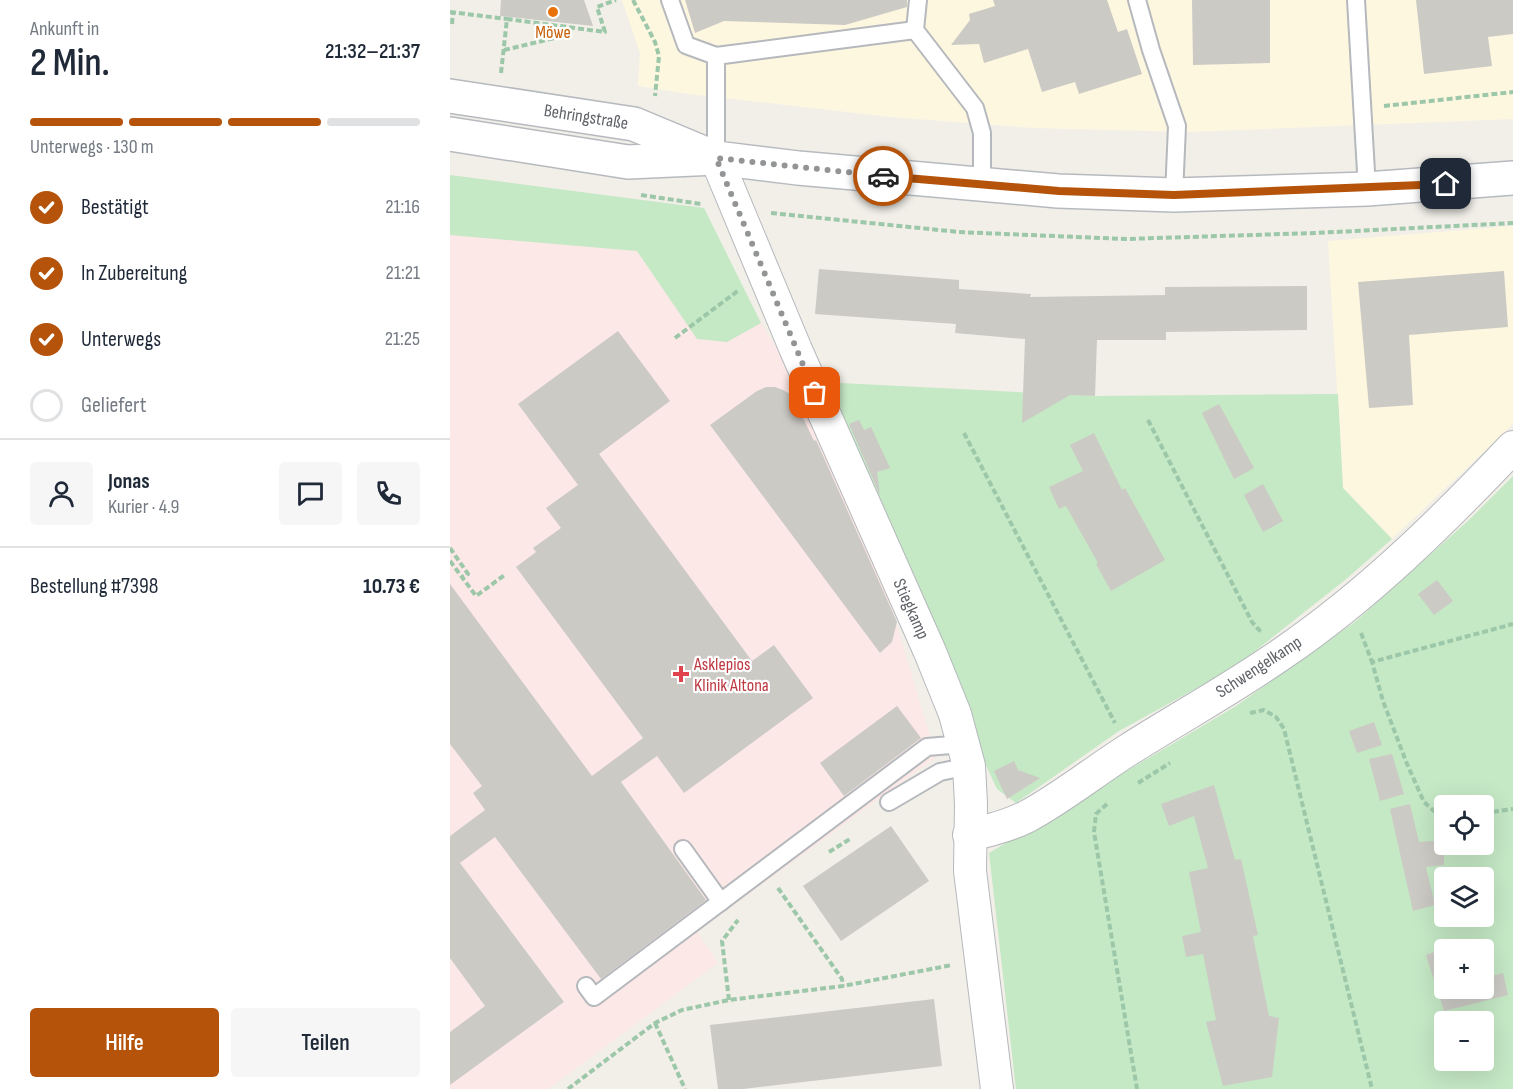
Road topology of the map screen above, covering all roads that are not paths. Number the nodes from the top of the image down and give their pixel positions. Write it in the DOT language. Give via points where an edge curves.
graph roads {
  1 [pos="670,0"];
  2 [pos="918,0"];
  3 [pos="1356,0"];
  4 [pos="1139,5"];
  5 [pos="915,30"];
  6 [pos="717,56"];
  7 [pos="450,96"];
  8 [pos="450,134"];
  9 [pos="716,158"];
  10 [pos="1513,178"];
  11 [pos="982,185"];
  12 [pos="1367,189"];
  13 [pos="1174,195"];
  14 [pos="1513,447"];
  15 [pos="966,755"];
  16 [pos="889,802"];
  17 [pos="969,835"];
  18 [pos="683,849"];
  19 [pos="721,902"];
  20 [pos="586,986"];
  21 [pos="997,1089"];
  1 -- 6 [label="lane" via="686,45"];
  2 -- 5 [label="lane"];
  3 -- 12 [label="lane"];
  4 -- 13 [label="lane" via="1177,126"];
  5 -- 6 [label="lane"];
  5 -- 11 [label="lane" via="975,108 982,133"];
  6 -- 9 [label="lane"];
  7 -- 9 [label="main road, Behringstraße" via="634,124"];
  8 -- 9 [label="main road, Behringstraße" via="628,162"];
  9 -- 11 [label="main road, Behringstraße"];
  9 -- 15 [label="street, Stiegkamp" via="930,652 955,714"];
  10 -- 12 [label="main road, Behringstraße"];
  11 -- 13 [label="main road, Behringstraße"];
  12 -- 13 [label="main road, Behringstraße"];
  14 -- 17 [label="street, Schwengelkamp" via="1408,553 1283,654 1025,817"];
  15 -- 16 [label="lane"];
  15 -- 17 [label="street, Stiegkamp" via="971,804"];
  15 -- 19 [label="lane" via="927,747"];
  17 -- 21 [label="street, Stiegkamp" via="979,960"];
  18 -- 19 [label="lane"];
  19 -- 20 [label="lane" via="594,997"];
}
